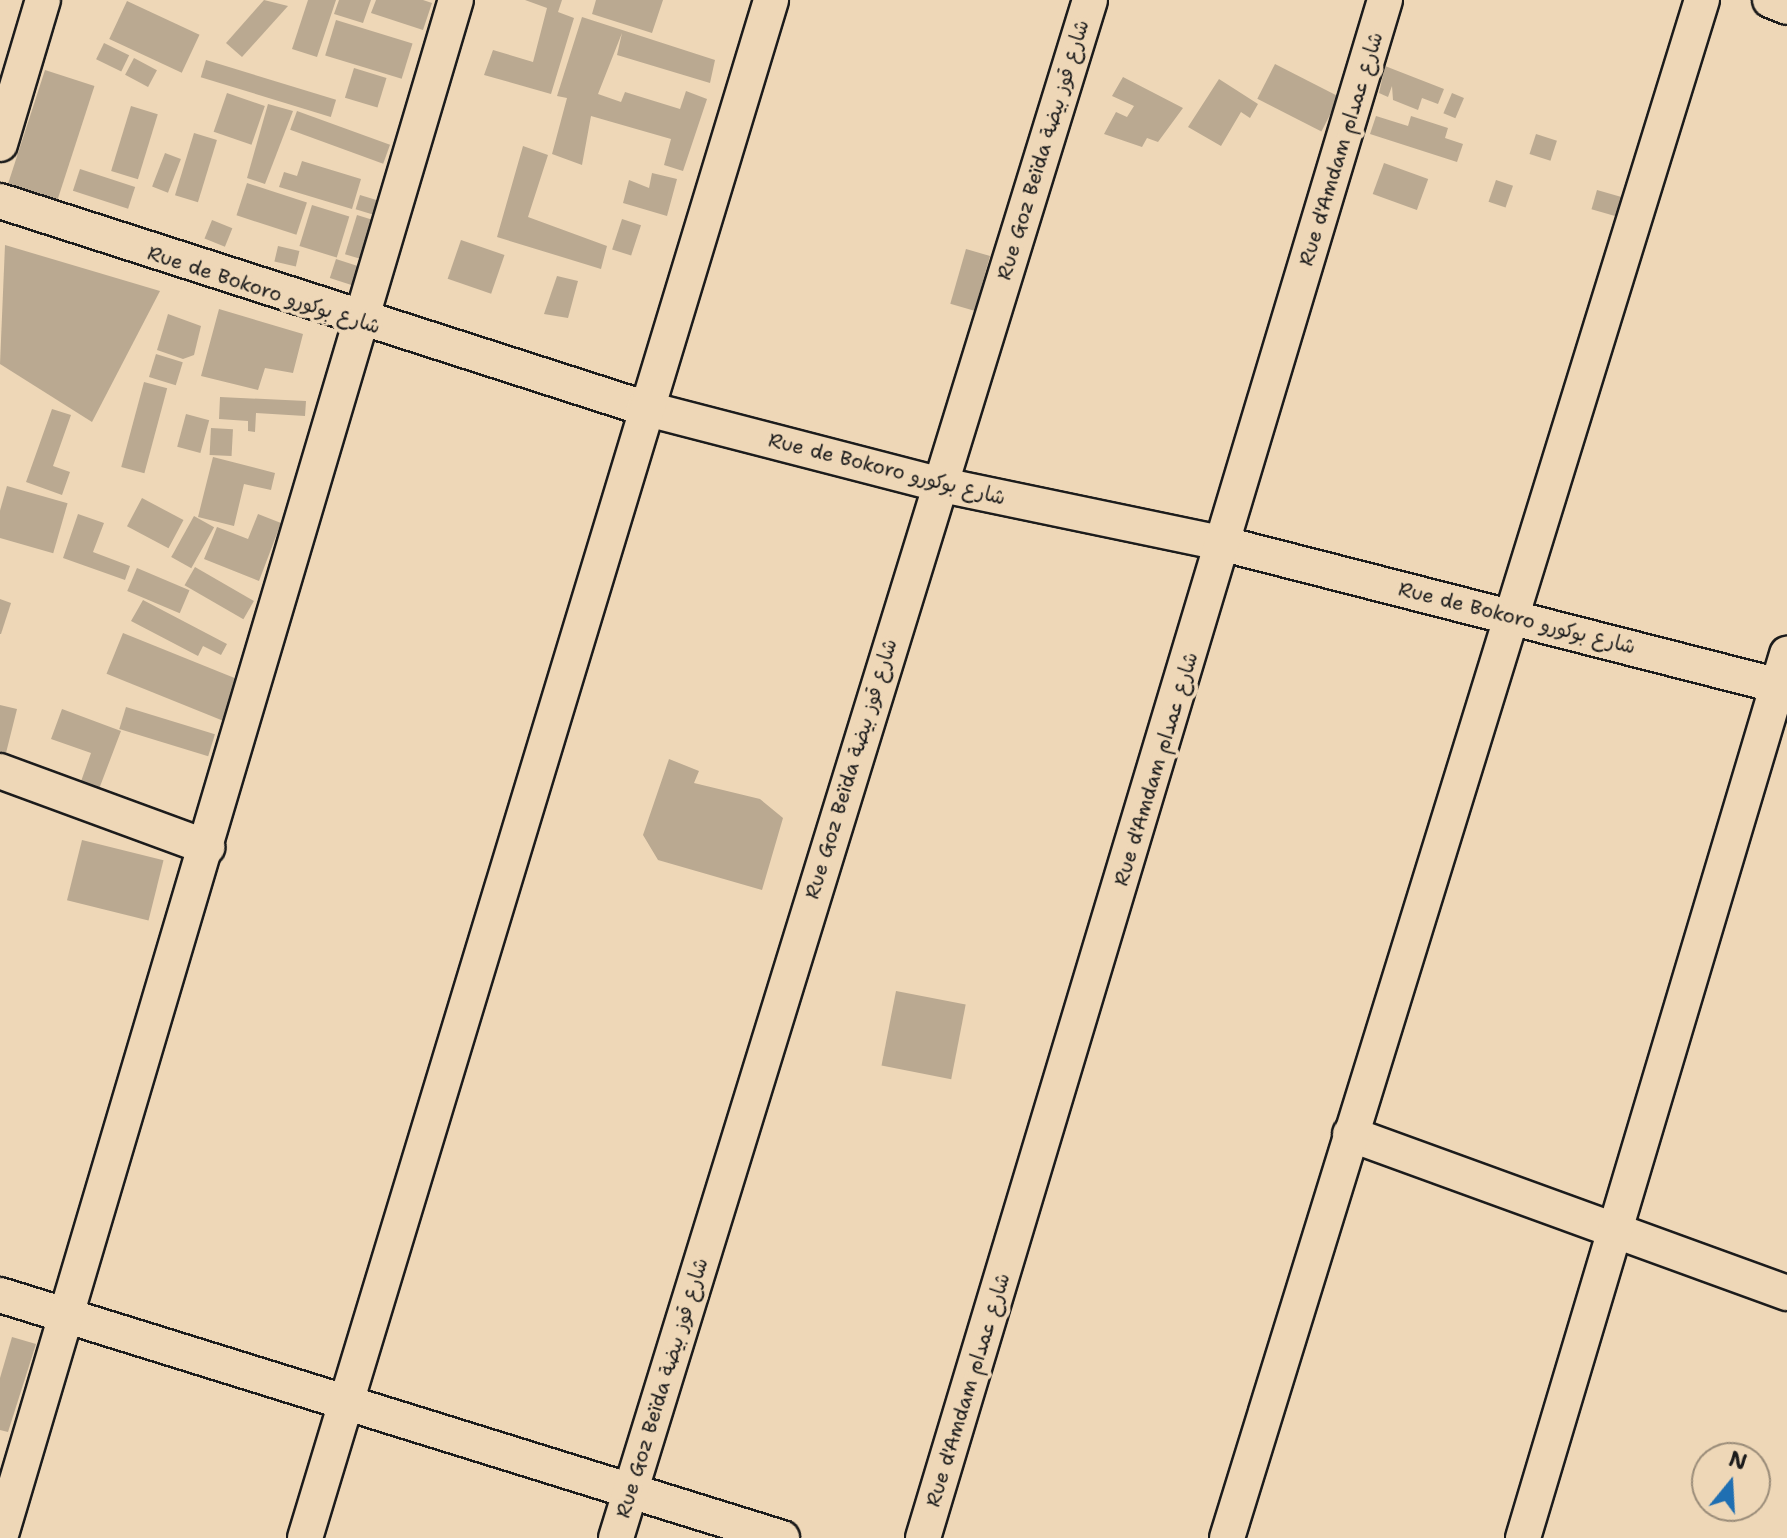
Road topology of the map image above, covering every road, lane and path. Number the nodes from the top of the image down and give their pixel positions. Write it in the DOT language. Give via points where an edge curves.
graph roads {
  1 [pos="43,0"];
  2 [pos="456,0"];
  3 [pos="771,0"];
  4 [pos="1090,0"];
  5 [pos="1385,0"];
  6 [pos="1702,0"];
  7 [pos="1770,0"];
  8 [pos="1787,7"];
  9 [pos="0,144"];
  10 [pos="0,201"];
  11 [pos="363,324"];
  12 [pos="644,408"];
  13 [pos="938,484"];
  14 [pos="1224,544"];
  15 [pos="1510,616"];
  16 [pos="1784,676"];
  17 [pos="0,771"];
  18 [pos="207,847"];
  19 [pos="1350,1134"];
  20 [pos="1618,1234"];
  21 [pos="1787,1293"];
  22 [pos="0,1295"];
  23 [pos="67,1316"];
  24 [pos="345,1399"];
  25 [pos="631,1490"];
  26 [pos="0,1538"];
  27 [pos="305,1538"];
  28 [pos="616,1538"];
  29 [pos="782,1538"];
  30 [pos="923,1538"];
  31 [pos="1227,1538"];
  32 [pos="1523,1538"];
  1 -- 9 [label="street"];
  2 -- 11 [label="street"];
  3 -- 12 [label="street"];
  4 -- 13 [label="street, Rue Goz Beïda شارع قوز بيضة"];
  5 -- 14 [label="street, Rue d'Amdam شارع عمدام"];
  6 -- 15 [label="street"];
  7 -- 8 [label="street"];
  10 -- 11 [label="street, Rue de Bokoro شارع بوكورو"];
  11 -- 12 [label="street, Rue de Bokoro شارع بوكورو"];
  11 -- 18 [label="street"];
  12 -- 13 [label="street, Rue de Bokoro شارع بوكورو"];
  12 -- 24 [label="street"];
  13 -- 14 [label="street, Rue de Bokoro شارع بوكورو"];
  13 -- 25 [label="street, Rue Goz Beïda شارع قوز بيضة"];
  14 -- 15 [label="street, Rue de Bokoro شارع بوكورو"];
  14 -- 30 [label="street, Rue d'Amdam شارع عمدام"];
  15 -- 16 [label="street, Rue de Bokoro شارع بوكورو"];
  15 -- 19 [label="street"];
  16 -- 20 [label="street"];
  17 -- 18 [label="street"];
  18 -- 23 [label="street"];
  19 -- 20 [label="street"];
  19 -- 31 [label="street"];
  20 -- 21 [label="street"];
  20 -- 32 [label="street"];
  22 -- 23 [label="street"];
  23 -- 24 [label="street"];
  23 -- 26 [label="street"];
  24 -- 25 [label="street"];
  24 -- 27 [label="street"];
  25 -- 28 [label="street, Rue Goz Beïda شارع قوز بيضة"];
  25 -- 29 [label="street"];
}
